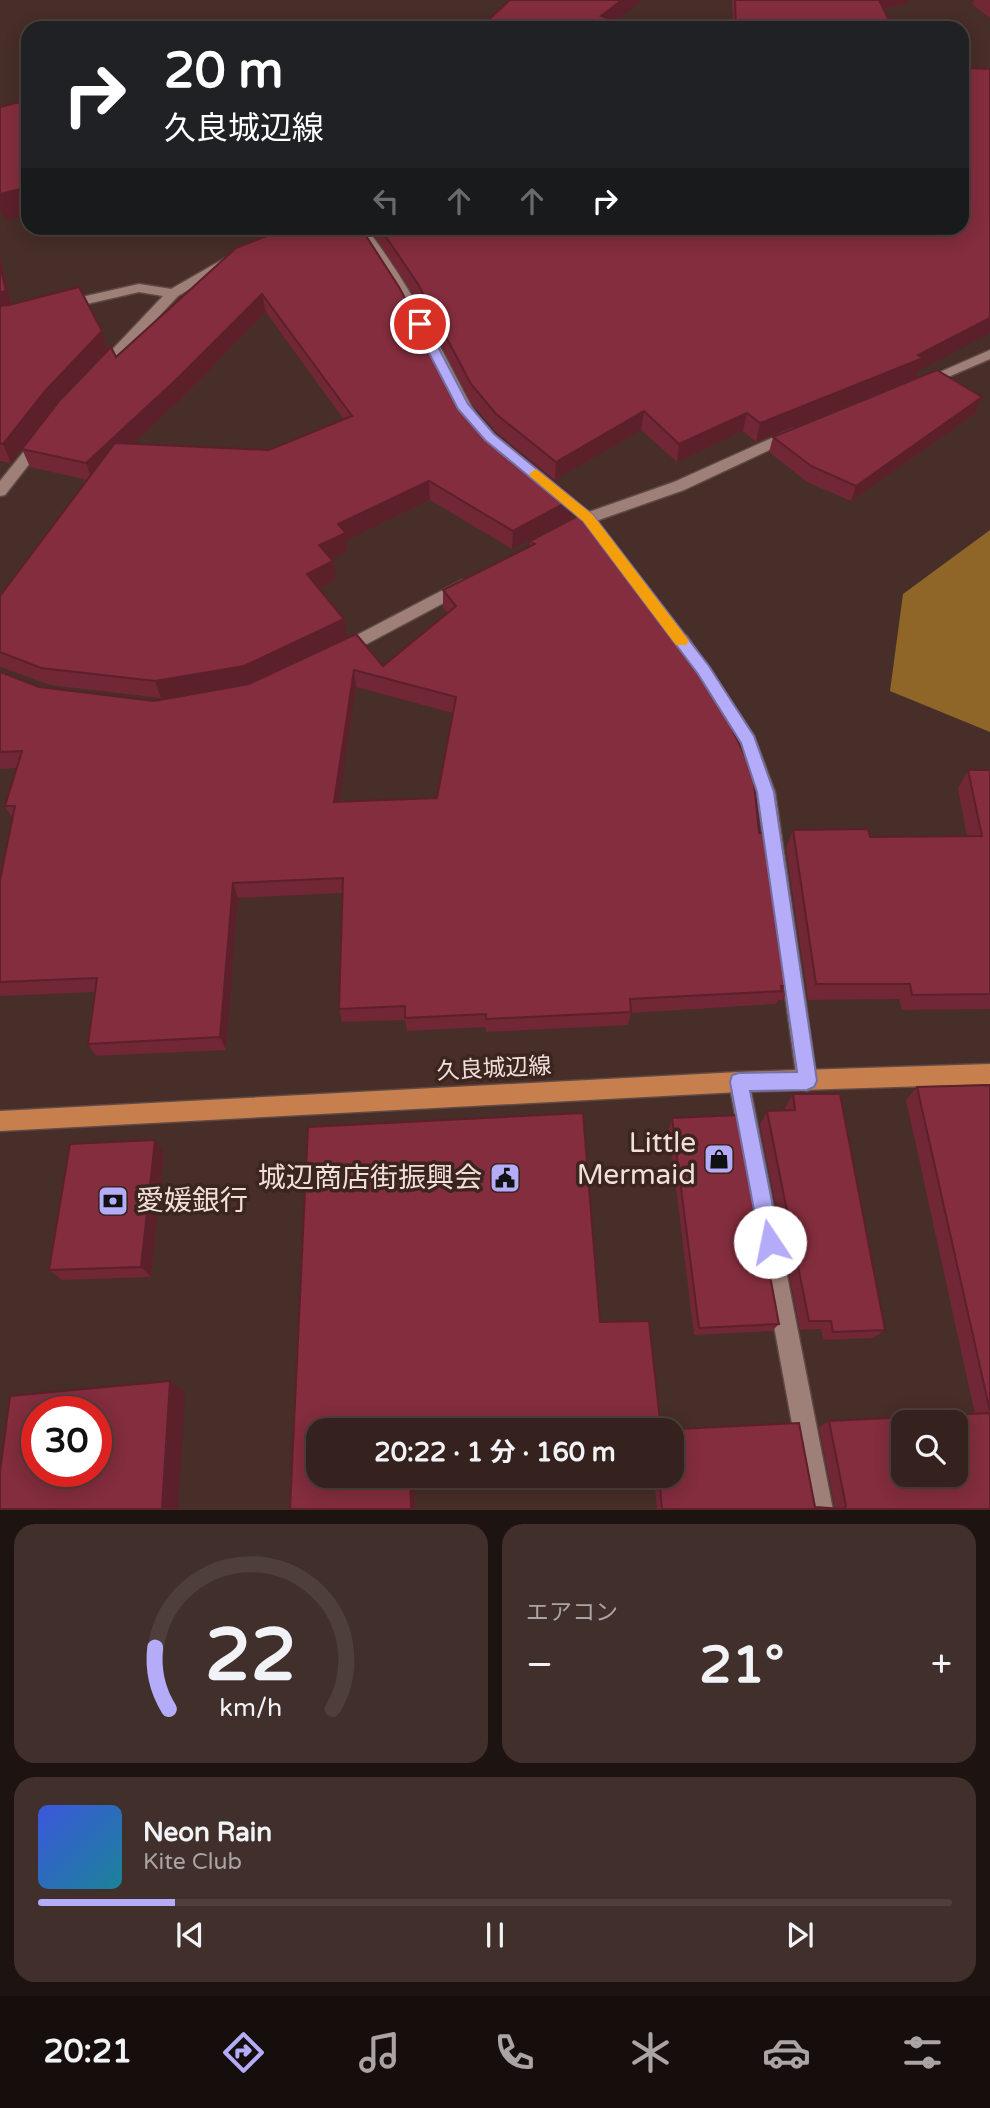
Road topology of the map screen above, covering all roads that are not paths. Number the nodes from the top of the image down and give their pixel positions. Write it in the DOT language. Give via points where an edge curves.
graph roads {
  1 [pos="365,235"];
  2 [pos="244,253"];
  3 [pos="173,293"];
  4 [pos="44,309"];
  5 [pos="990,354"];
  6 [pos="88,384"];
  7 [pos="909,388"];
  8 [pos="51,425"];
  9 [pos="481,427"];
  10 [pos="810,427"];
  11 [pos="0,491"];
  12 [pos="554,536"];
  13 [pos="475,578"];
  14 [pos="670,627"];
  15 [pos="326,657"];
  16 [pos="990,1074"];
  17 [pos="807,1081"];
  18 [pos="739,1082"];
  19 [pos="0,1121"];
  20 [pos="821,1510"];
  1 -- 9 [label="street" via="410,304 463,406"];
  2 -- 3 [label="street"];
  3 -- 4 [label="street" via="139,288"];
  3 -- 6 [label="street"];
  5 -- 7 [label="street"];
  8 -- 11 [label="street"];
  10 -- 12 [label="street"];
  13 -- 15 [label="street"];
  14 -- 17 [label="street" via="748,741 766,792"];
  16 -- 17 [label="main road, 久良城辺線"];
  17 -- 18 [label="main road, 久良城辺線"];
  18 -- 19 [label="main road, 久良城辺線"];
  18 -- 20 [label="street"];
}
